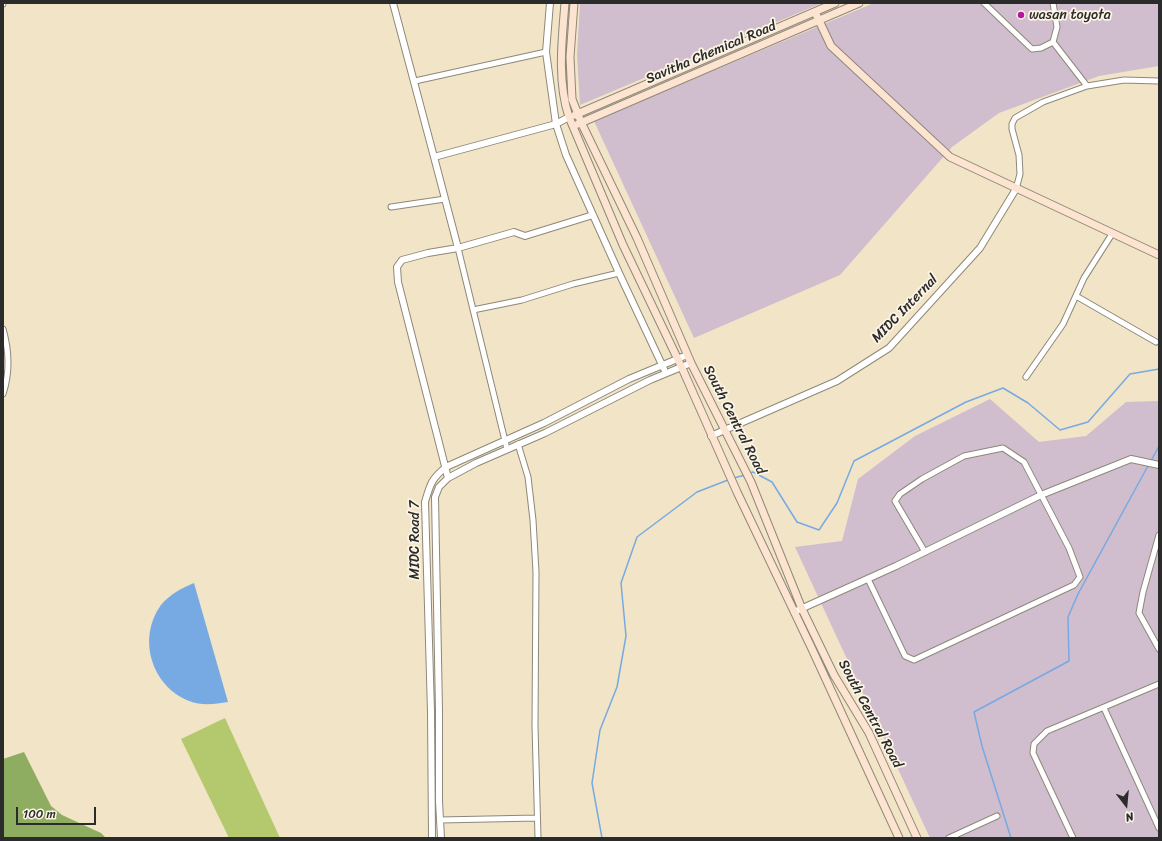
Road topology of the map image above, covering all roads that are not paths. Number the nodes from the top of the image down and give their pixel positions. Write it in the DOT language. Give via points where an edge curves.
graph roads {
  1 [pos="393,3"];
  2 [pos="550,3"];
  3 [pos="565,3"];
  4 [pos="574,3"];
  5 [pos="835,3"];
  6 [pos="859,3"];
  7 [pos="984,3"];
  8 [pos="1053,3"];
  9 [pos="815,12"];
  10 [pos="819,20"];
  11 [pos="1053,42"];
  12 [pos="546,52"];
  13 [pos="415,81"];
  14 [pos="1159,81"];
  15 [pos="1087,86"];
  16 [pos="578,114"];
  17 [pos="569,117"];
  18 [pos="581,122"];
  19 [pos="556,124"];
  20 [pos="572,126"];
  21 [pos="434,157"];
  22 [pos="1016,188"];
  23 [pos="445,199"];
  24 [pos="391,207"];
  25 [pos="593,214"];
  26 [pos="1112,234"];
  27 [pos="458,248"];
  28 [pos="1158,253"];
  29 [pos="619,273"];
  30 [pos="1076,296"];
  31 [pos="473,310"];
  32 [pos="3,329"];
  33 [pos="1156,342"];
  34 [pos="687,355"];
  35 [pos="677,359"];
  36 [pos="691,363"];
  37 [pos="662,365"];
  38 [pos="682,368"];
  39 [pos="667,374"];
  40 [pos="1026,377"];
  41 [pos="3,394"];
  42 [pos="724,430"];
  43 [pos="711,436"];
  44 [pos="505,441"];
  45 [pos="518,444"];
  46 [pos="508,449"];
  47 [pos="1159,465"];
  48 [pos="446,467"];
  49 [pos="448,478"];
  50 [pos="1041,496"];
  51 [pos="1159,536"];
  52 [pos="426,538"];
  53 [pos="435,539"];
  54 [pos="925,552"];
  55 [pos="868,579"];
  56 [pos="802,609"];
  57 [pos="794,612"];
  58 [pos="1159,649"];
  59 [pos="1159,684"];
  60 [pos="1104,708"];
  61 [pos="431,712"];
  62 [pos="439,712"];
  63 [pos="997,816"];
  64 [pos="537,818"];
  65 [pos="440,820"];
  66 [pos="1159,828"];
  67 [pos="432,838"];
  68 [pos="441,838"];
  69 [pos="538,838"];
  70 [pos="898,838"];
  71 [pos="917,838"];
  72 [pos="950,838"];
  73 [pos="1073,838"];
  1 -- 13 [label="street"];
  2 -- 12 [label="street"];
  3 -- 17 [label="main road, South Central Road" via="561,57 564,102"];
  4 -- 16 [label="main road, South Central Road" via="570,57 572,99"];
  5 -- 9 [label="main road, Savitha Chemical Road"];
  6 -- 10 [label="main road, Savitha Chemical Road"];
  7 -- 11 [label="street" via="1032,49"];
  8 -- 11 [label="street" via="1057,27"];
  9 -- 10 [label="main road"];
  9 -- 16 [label="main road, Savitha Chemical Road"];
  10 -- 18 [label="main road, Savitha Chemical Road"];
  10 -- 22 [label="main road" via="831,46 950,157"];
  11 -- 15 [label="street"];
  12 -- 13 [label="street"];
  12 -- 19 [label="street"];
  13 -- 21 [label="street"];
  14 -- 15 [label="street" via="1124,80"];
  15 -- 22 [label="street" via="1043,102 1014,118 1012,129 1019,155 1020,174"];
  16 -- 17 [label="main road, Savitha Chemical Road"];
  16 -- 18 [label="main road, South Central Road"];
  17 -- 19 [label="street"];
  17 -- 20 [label="main road, South Central Road"];
  18 -- 20 [label="main road, Savitha Chemical Road"];
  18 -- 34 [label="main road, South Central Road" via="637,238"];
  19 -- 21 [label="street"];
  19 -- 25 [label="street" via="566,155"];
  20 -- 35 [label="main road, South Central Road"];
  21 -- 23 [label="street"];
  22 -- 26 [label="main road"];
  22 -- 42 [label="street, MIDC Internal" via="980,248 889,348 837,381"];
  23 -- 24 [label="street"];
  23 -- 27 [label="street"];
  25 -- 27 [label="street" via="525,236 514,232"];
  25 -- 29 [label="street"];
  26 -- 28 [label="main road"];
  26 -- 30 [label="street" via="1084,278"];
  27 -- 31 [label="street"];
  27 -- 48 [label="street" via="402,260 397,267 398,282"];
  29 -- 31 [label="street" via="522,300"];
  29 -- 37 [label="street"];
  30 -- 33 [label="street"];
  30 -- 40 [label="street" via="1063,324"];
  31 -- 44 [label="street"];
  32 -- 41 [label="street" via="7,343 8,365"];
  34 -- 35 [label="street, MIDC Road 7"];
  34 -- 36 [label="main road, South Central Road"];
  35 -- 37 [label="street, MIDC Road 7"];
  35 -- 38 [label="main road, South Central Road"];
  36 -- 38 [label="street, MIDC Road 7"];
  36 -- 42 [label="main road, South Central Road"];
  37 -- 39 [label="street"];
  37 -- 44 [label="street, MIDC Road 7" via="628,379"];
  38 -- 39 [label="street, MIDC Road 7"];
  38 -- 43 [label="main road, South Central Road"];
  39 -- 45 [label="street, MIDC Road 7"];
  42 -- 43 [label="street, MIDC Internal"];
  42 -- 56 [label="main road, South Central Road" via="747,474"];
  43 -- 57 [label="main road, South Central Road"];
  44 -- 46 [label="street"];
  44 -- 48 [label="street, MIDC Road 7"];
  45 -- 46 [label="street, MIDC Road 7"];
  45 -- 64 [label="street" via="528,477 536,572"];
  46 -- 49 [label="street, MIDC Road 7"];
  47 -- 50 [label="street" via="1131,459"];
  48 -- 49 [label="street"];
  48 -- 52 [label="street, MIDC Road 7" via="430,484 426,496"];
  49 -- 53 [label="street, MIDC Road 7" via="439,487 435,498"];
  50 -- 54 [label="street"];
  50 -- 54 [label="street" via="1024,462 1003,448 964,456 922,479 900,494 895,501"];
  50 -- 55 [label="street" via="1069,548 1080,577 1074,585 914,660 905,656"];
  51 -- 58 [label="street" via="1139,613"];
  52 -- 53 [label="street"];
  52 -- 61 [label="street, MIDC Road 7"];
  53 -- 62 [label="street, MIDC Road 7"];
  54 -- 55 [label="street"];
  55 -- 56 [label="street"];
  56 -- 57 [label="street"];
  56 -- 71 [label="main road, South Central Road" via="834,675 869,733"];
  57 -- 70 [label="main road, South Central Road"];
  59 -- 60 [label="street"];
  60 -- 66 [label="street"];
  60 -- 73 [label="street" via="1047,731 1034,744 1033,752"];
  61 -- 62 [label="street"];
  61 -- 67 [label="street, MIDC Road 7"];
  62 -- 65 [label="street, MIDC Road 7"];
  63 -- 72 [label="street"];
  64 -- 65 [label="street"];
  64 -- 69 [label="street"];
  65 -- 68 [label="street, MIDC Road 7"];
}
